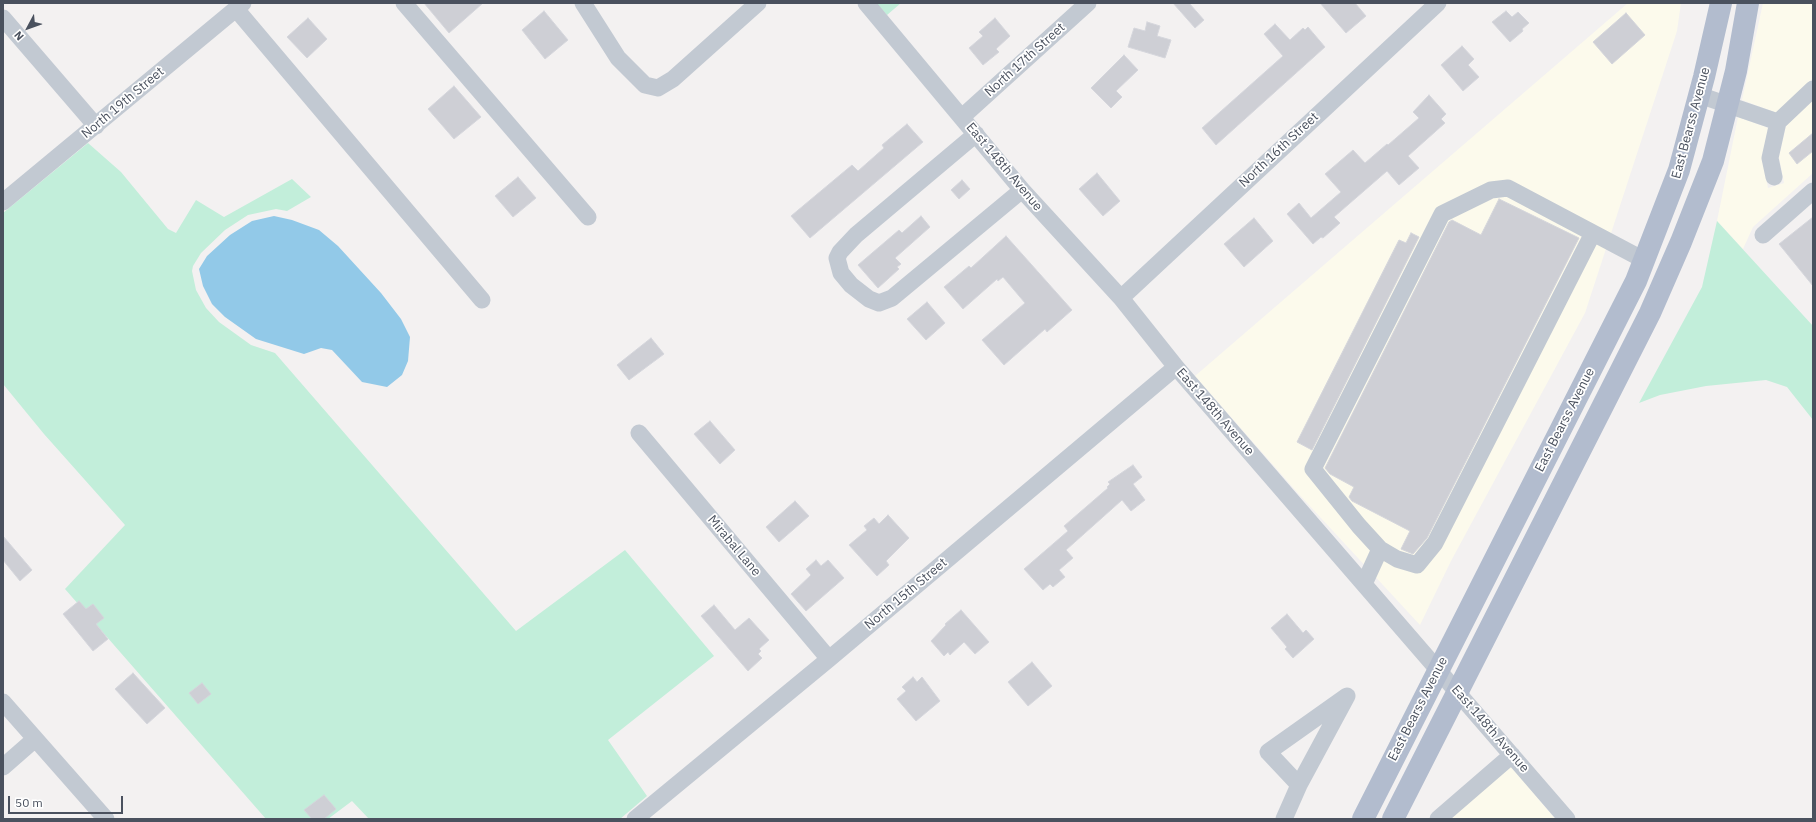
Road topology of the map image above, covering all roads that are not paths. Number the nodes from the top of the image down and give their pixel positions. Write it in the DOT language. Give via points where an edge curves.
graph roads {
  1 [pos="404,3"];
  2 [pos="583,3"];
  3 [pos="758,3"];
  4 [pos="866,3"];
  5 [pos="1088,3"];
  6 [pos="1438,3"];
  7 [pos="1720,3"];
  8 [pos="1748,3"];
  9 [pos="239,6"];
  10 [pos="3,18"];
  11 [pos="1813,89"];
  12 [pos="1699,96"];
  13 [pos="1729,105"];
  14 [pos="962,117"];
  15 [pos="1778,122"];
  16 [pos="96,126"];
  17 [pos="976,134"];
  18 [pos="1774,177"];
  19 [pos="1022,190"];
  20 [pos="1813,191"];
  21 [pos="3,202"];
  22 [pos="588,218"];
  23 [pos="1593,233"];
  24 [pos="1763,235"];
  25 [pos="1644,260"];
  26 [pos="1121,298"];
  27 [pos="482,300"];
  28 [pos="1176,367"];
  29 [pos="639,433"];
  30 [pos="1380,549"];
  31 [pos="1364,584"];
  32 [pos="829,659"];
  33 [pos="1438,669"];
  34 [pos="1458,691"];
  35 [pos="3,702"];
  36 [pos="35,739"];
  37 [pos="1512,755"];
  38 [pos="3,767"];
  39 [pos="1299,785"];
  40 [pos="644,816"];
  41 [pos="106,819"];
  42 [pos="1284,819"];
  43 [pos="1362,819"];
  44 [pos="1393,819"];
  45 [pos="1438,819"];
  46 [pos="1567,819"];
  1 -- 22 [label="street"];
  2 -- 3 [label="street" via="618,58 645,85 658,88 672,79"];
  4 -- 14 [label="street, East 148th Avenue"];
  5 -- 14 [label="street, North 17th Street"];
  6 -- 26 [label="street, North 16th Street"];
  7 -- 12 [label="main road, East Bearss Avenue"];
  8 -- 13 [label="main road, East Bearss Avenue"];
  9 -- 16 [label="street, North 19th Street"];
  9 -- 27 [label="street"];
  10 -- 16 [label="street"];
  11 -- 15 [label="street"];
  12 -- 13 [label="street"];
  12 -- 25 [label="main road, East Bearss Avenue" via="1679,170"];
  13 -- 15 [label="street"];
  13 -- 34 [label="main road, East Bearss Avenue" via="1702,191 1650,312"];
  14 -- 17 [label="street, East 148th Avenue"];
  15 -- 18 [label="street" via="1770,158"];
  16 -- 21 [label="street, North 19th Street"];
  17 -- 19 [label="street, East 148th Avenue"];
  17 -- 19 [label="street" via="856,235 837,258 841,273 869,299 879,303 892,298"];
  19 -- 26 [label="street, East 148th Avenue"];
  20 -- 24 [label="street"];
  23 -- 25 [label="street"];
  23 -- 30 [label="street" via="1435,543 1417,565 1397,559"];
  23 -- 30 [label="street" via="1508,188 1490,190 1442,214 1313,469"];
  25 -- 33 [label="main road, East Bearss Avenue" via="1633,288"];
  26 -- 28 [label="street, East 148th Avenue"];
  28 -- 31 [label="street, East 148th Avenue"];
  28 -- 32 [label="street, North 15th Street"];
  29 -- 32 [label="street, Mirabal Lane"];
  30 -- 31 [label="street"];
  31 -- 33 [label="street, East 148th Avenue"];
  32 -- 40 [label="street, North 15th Street"];
  33 -- 34 [label="street, East 148th Avenue"];
  33 -- 43 [label="main road, East Bearss Avenue"];
  34 -- 37 [label="street, East 148th Avenue"];
  34 -- 44 [label="main road, East Bearss Avenue"];
  35 -- 36 [label="street"];
  36 -- 38 [label="street"];
  36 -- 41 [label="street"];
  37 -- 45 [label="street"];
  37 -- 46 [label="street, East 148th Avenue"];
  39 -- 39 [label="street" via="1339,710 1347,696 1268,752"];
  39 -- 42 [label="street"];
}
